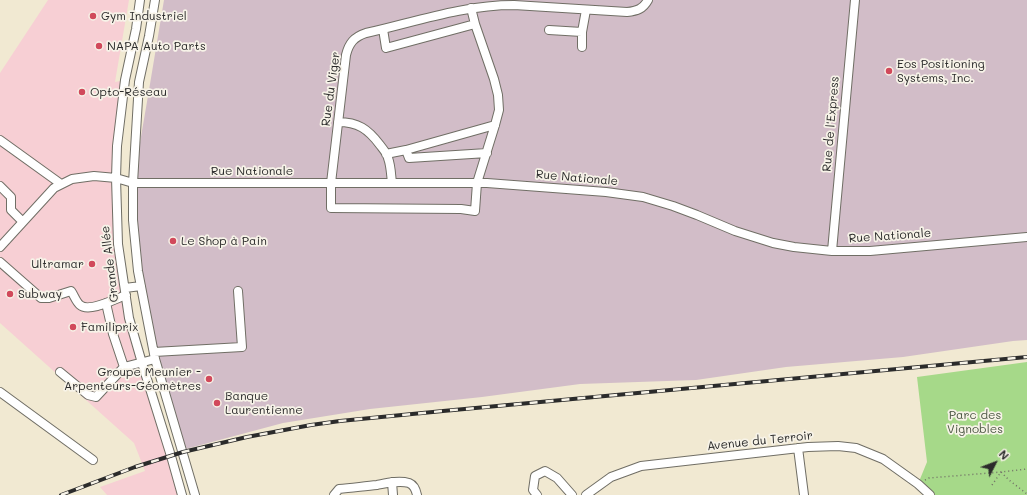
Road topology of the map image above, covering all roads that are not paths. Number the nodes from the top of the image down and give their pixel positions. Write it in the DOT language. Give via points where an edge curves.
graph roads {
  1 [pos="140,0"];
  2 [pos="154,0"];
  3 [pos="648,0"];
  4 [pos="854,0"];
  5 [pos="471,8"];
  6 [pos="586,10"];
  7 [pos="475,24"];
  8 [pos="382,29"];
  9 [pos="549,30"];
  10 [pos="582,32"];
  11 [pos="582,47"];
  12 [pos="125,80"];
  13 [pos="139,82"];
  14 [pos="338,122"];
  15 [pos="495,126"];
  16 [pos="0,140"];
  17 [pos="406,150"];
  18 [pos="487,153"];
  19 [pos="386,154"];
  20 [pos="116,178"];
  21 [pos="133,183"];
  22 [pos="331,183"];
  23 [pos="392,183"];
  24 [pos="477,183"];
  25 [pos="61,184"];
  26 [pos="0,186"];
  27 [pos="23,222"];
  28 [pos="1027,237"];
  29 [pos="0,247"];
  30 [pos="832,251"];
  31 [pos="0,262"];
  32 [pos="141,286"];
  33 [pos="238,291"];
  34 [pos="125,292"];
  35 [pos="106,303"];
  36 [pos="155,355"];
  37 [pos="142,363"];
  38 [pos="124,367"];
  39 [pos="60,372"];
  40 [pos="0,392"];
  41 [pos="798,448"];
  42 [pos="93,460"];
  43 [pos="392,482"];
  44 [pos="182,495"];
  45 [pos="195,495"];
  46 [pos="334,495"];
  47 [pos="393,495"];
  48 [pos="417,495"];
  49 [pos="537,495"];
  50 [pos="572,495"];
  51 [pos="586,495"];
  52 [pos="804,495"];
  53 [pos="930,495"];
  1 -- 12 [label="street, Grande Allée"];
  2 -- 13 [label="street"];
  3 -- 6 [label="street, Rue du Viger" via="643,7 634,12"];
  4 -- 30 [label="street, Rue de l'Express"];
  5 -- 6 [label="street, Rue du Viger" via="514,5"];
  5 -- 7 [label="street"];
  5 -- 8 [label="street, Rue du Viger"];
  6 -- 10 [label="street"];
  7 -- 8 [label="street" via="386,48"];
  7 -- 15 [label="street" via="498,95 499,110"];
  8 -- 14 [label="street, Rue du Viger" via="361,35 349,45"];
  9 -- 10 [label="street"];
  10 -- 11 [label="street"];
  12 -- 13 [label="street"];
  12 -- 20 [label="street, Grande Allée"];
  13 -- 21 [label="street"];
  14 -- 19 [label="street" via="352,123 364,128"];
  14 -- 22 [label="street, Rue du Viger"];
  15 -- 17 [label="street"];
  15 -- 18 [label="street"];
  16 -- 25 [label="street"];
  17 -- 18 [label="street" via="409,158"];
  17 -- 19 [label="street"];
  18 -- 24 [label="street"];
  19 -- 23 [label="street"];
  20 -- 21 [label="street, Rue Nationale"];
  20 -- 25 [label="street, Rue Nationale" via="94,176"];
  20 -- 34 [label="street, Grande Allée" via="118,244"];
  21 -- 22 [label="street, Rue Nationale"];
  21 -- 32 [label="street" via="133,220"];
  22 -- 23 [label="street, Rue Nationale"];
  22 -- 24 [label="street, Rue du Viger" via="331,208 475,211"];
  23 -- 24 [label="street, Rue Nationale"];
  24 -- 30 [label="street, Rue Nationale" via="633,195 685,210 735,231 773,243"];
  25 -- 27 [label="street" via="54,188"];
  26 -- 27 [label="street" via="11,196 11,210"];
  27 -- 29 [label="street"];
  28 -- 30 [label="street, Rue Nationale" via="870,251"];
  31 -- 35 [label="street" via="41,298 49,298 71,290 79,304 86,308"];
  32 -- 34 [label="street"];
  32 -- 36 [label="street"];
  33 -- 36 [label="street" via="242,347"];
  34 -- 35 [label="street"];
  34 -- 37 [label="street, Grande Allée" via="129,318"];
  35 -- 38 [label="street"];
  36 -- 37 [label="street"];
  36 -- 45 [label="street"];
  37 -- 38 [label="street"];
  37 -- 44 [label="street, Grande Allée"];
  38 -- 39 [label="street" via="96,397 88,395"];
  40 -- 42 [label="street"];
  41 -- 51 [label="street, Avenue du Terroir" via="641,466 611,477"];
  41 -- 52 [label="street"];
  41 -- 53 [label="street, Avenue du Terroir" via="856,448 884,459"];
  43 -- 46 [label="street" via="339,489"];
  43 -- 47 [label="street"];
  43 -- 48 [label="street" via="410,483 415,487"];
  49 -- 50 [label="street" via="533,490 535,476 545,471 558,478"];
}
